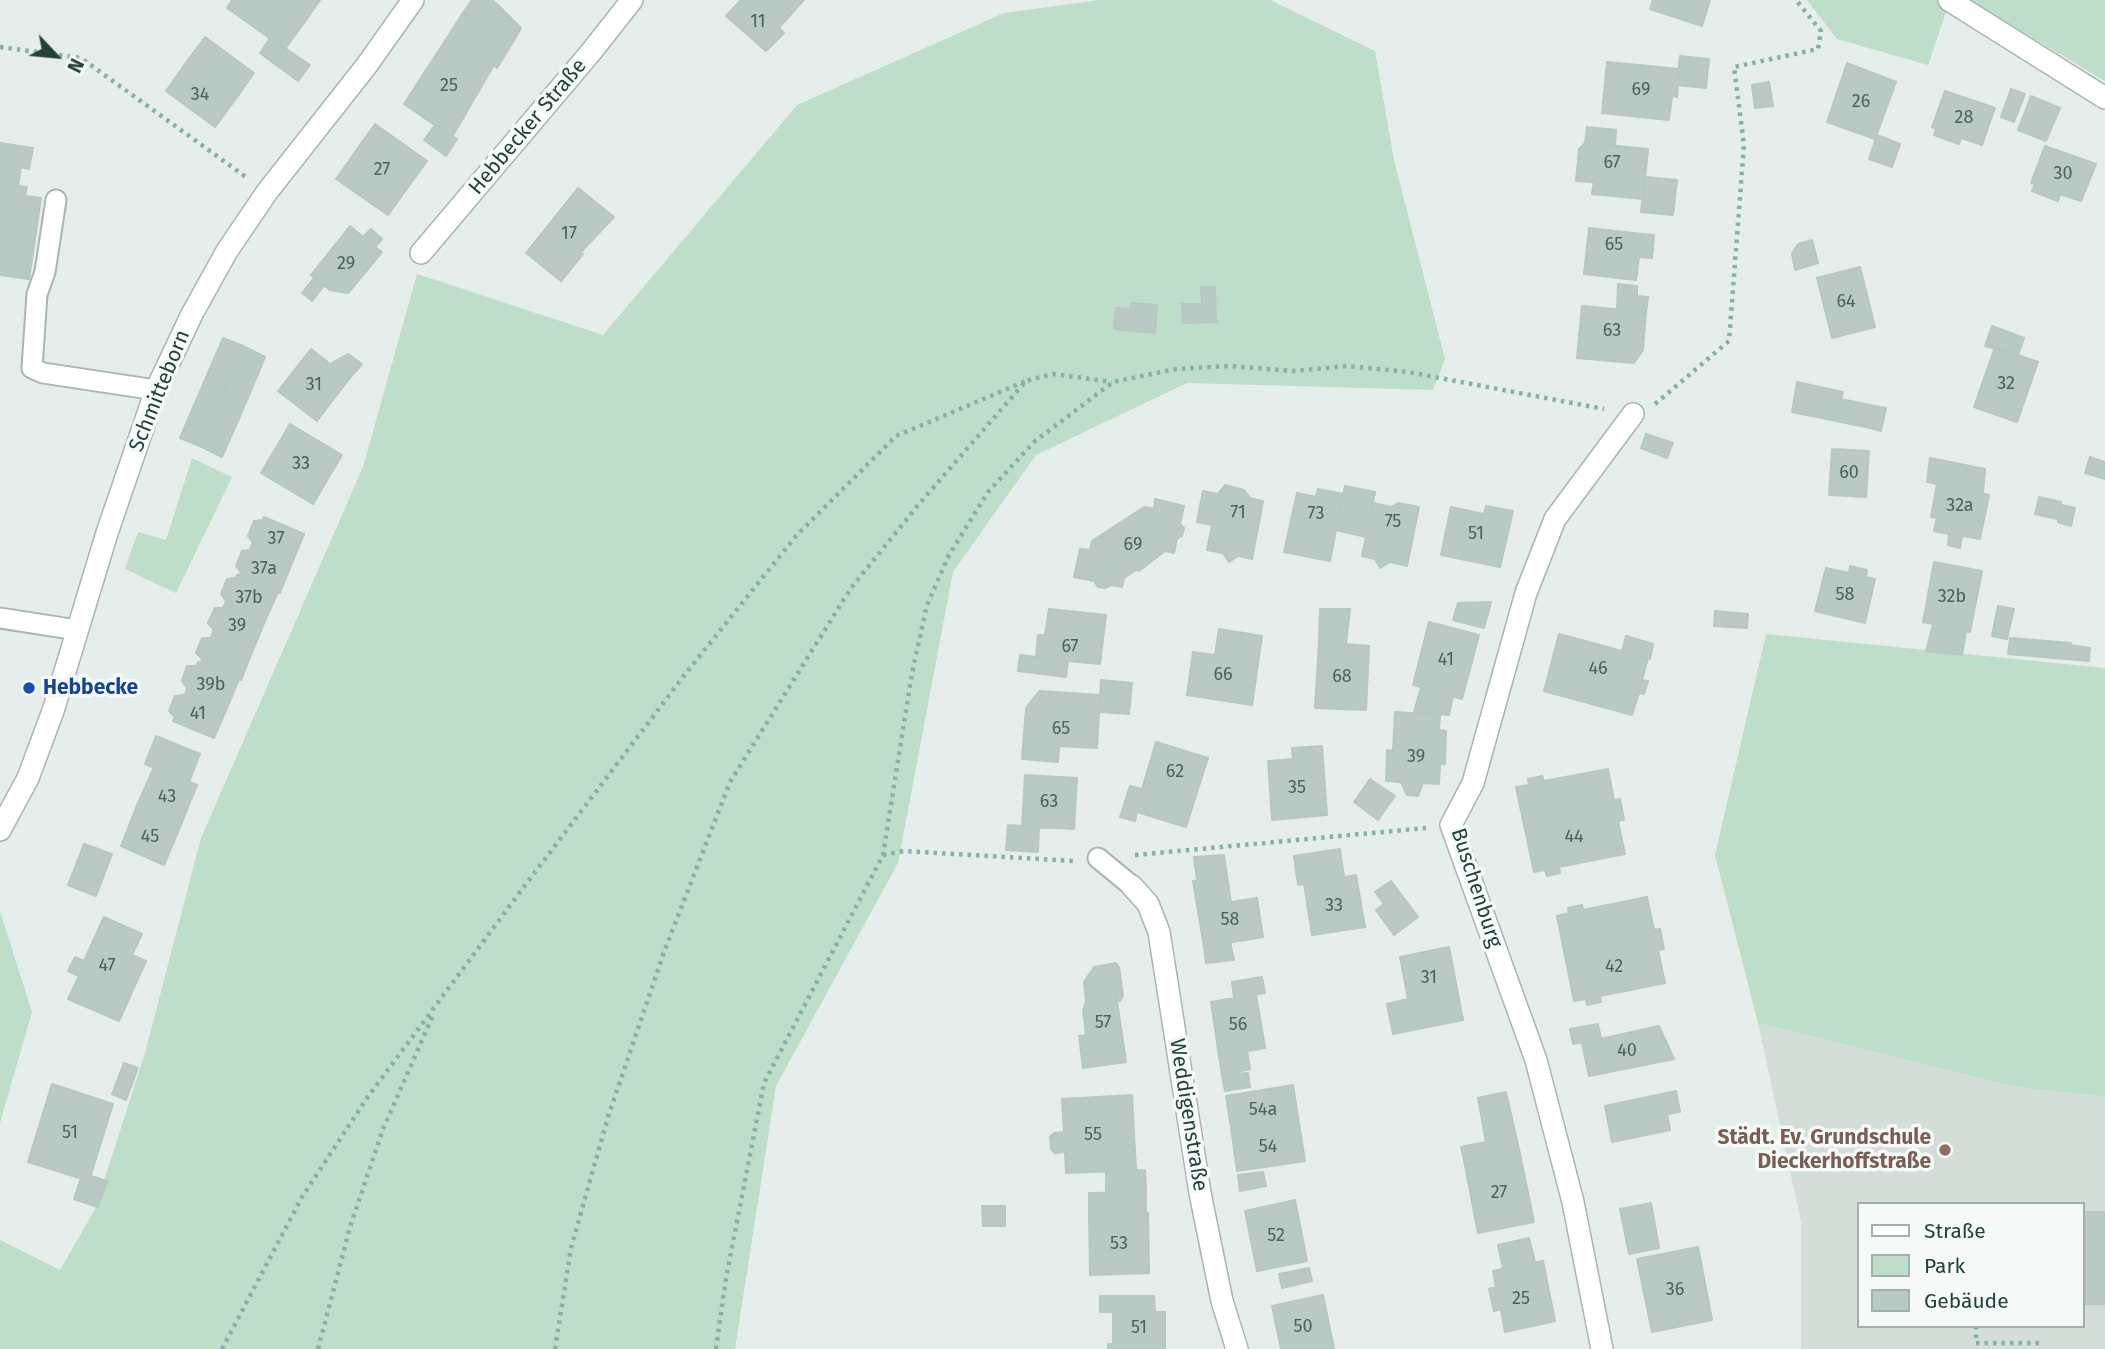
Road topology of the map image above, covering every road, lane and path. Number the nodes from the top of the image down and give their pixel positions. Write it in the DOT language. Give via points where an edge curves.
graph roads {
  1 [pos="413,0"];
  2 [pos="632,0"];
  3 [pos="1796,0"];
  4 [pos="1949,0"];
  5 [pos="0,47"];
  6 [pos="2105,98"];
  7 [pos="267,192"];
  8 [pos="56,200"];
  9 [pos="421,253"];
  10 [pos="1026,381"];
  11 [pos="1113,382"];
  12 [pos="156,390"];
  13 [pos="1633,414"];
  14 [pos="0,618"];
  15 [pos="77,630"];
  16 [pos="3,818"];
  17 [pos="1451,825"];
  18 [pos="883,855"];
  19 [pos="1098,858"];
  20 [pos="1132,887"];
  21 [pos="439,1004"];
  22 [pos="1976,1328"];
  23 [pos="2040,1343"];
  24 [pos="222,1349"];
  25 [pos="318,1349"];
  26 [pos="555,1349"];
  27 [pos="716,1349"];
  28 [pos="1237,1349"];
  29 [pos="1602,1349"];
  1 -- 7 [label="street, Schmitteborn"];
  2 -- 9 [label="street, Hebbecker Straße"];
  3 -- 13 [label="path" via="1821,31 1818,49 1734,67 1744,145 1729,341 1661,402"];
  4 -- 6 [label="street"];
  5 -- 7 [label="path" via="81,58"];
  7 -- 12 [label="street, Schmitteborn" via="227,251"];
  8 -- 12 [label="lane" via="46,272 37,294 32,368"];
  10 -- 11 [label="path" via="1053,374"];
  10 -- 21 [label="path" via="896,436 796,536 686,673"];
  10 -- 26 [label="path" via="850,588 730,782 664,952 608,1117 571,1248"];
  11 -- 13 [label="path" via="1176,369 1230,366 1293,371 1347,366 1408,372"];
  11 -- 18 [label="path" via="1034,442 988,492 949,555 927,605"];
  12 -- 15 [label="street, Schmitteborn"];
  13 -- 17 [label="street, Buschenburg" via="1555,519 1526,593 1474,783"];
  14 -- 15 [label="lane"];
  15 -- 16 [label="street, Schmitteborn" via="32,767"];
  17 -- 19 [label="path"];
  17 -- 29 [label="street, Buschenburg" via="1536,1060 1573,1202"];
  18 -- 19 [label="path" via="904,851 1075,861"];
  18 -- 27 [label="path" via="764,1083"];
  19 -- 20 [label="lane"];
  20 -- 28 [label="street, Weddigenstraße" via="1148,904 1159,932 1200,1193 1222,1301"];
  21 -- 24 [label="path" via="367,1098 302,1197"];
  21 -- 25 [label="path" via="383,1129 349,1227"];
  22 -- 23 [label="path" via="1976,1343"];
}
